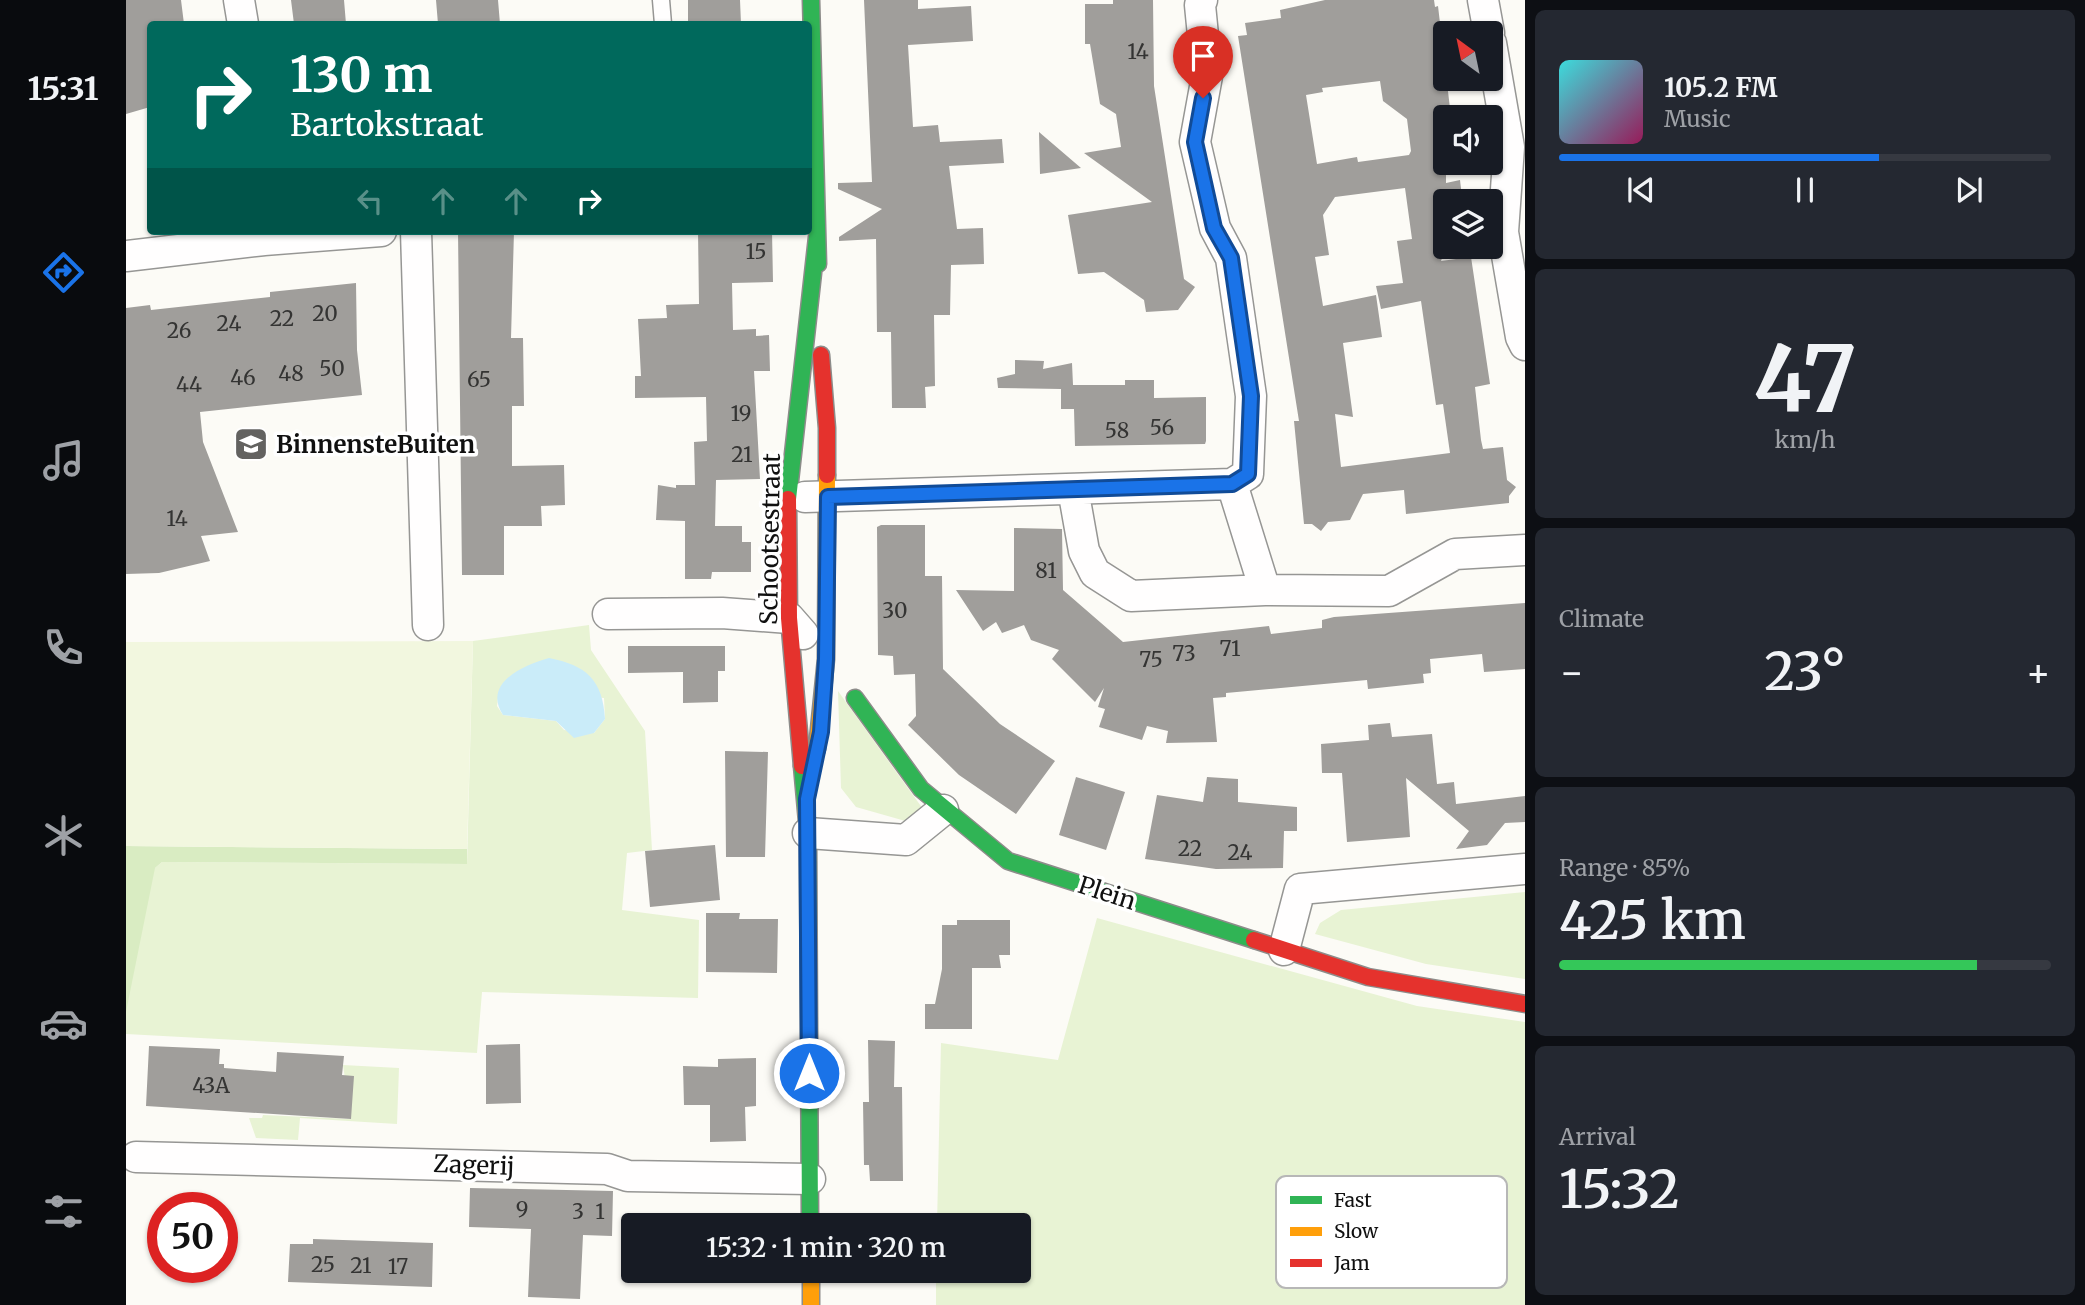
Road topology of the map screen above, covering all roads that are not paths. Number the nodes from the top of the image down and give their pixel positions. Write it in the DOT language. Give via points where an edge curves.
graph roads {
  1 [pos="239,0"];
  2 [pos="661,0"];
  3 [pos="811,0"];
  4 [pos="1483,0"];
  5 [pos="1201,3"];
  6 [pos="242,21"];
  7 [pos="663,21"];
  8 [pos="810,21"];
  9 [pos="1487,21"];
  10 [pos="1499,91"];
  11 [pos="812,93"];
  12 [pos="264,235"];
  13 [pos="416,235"];
  14 [pos="817,237"];
  15 [pos="126,256"];
  16 [pos="1525,345"];
  17 [pos="1232,484"];
  18 [pos="1073,489"];
  19 [pos="828,497"];
  20 [pos="788,498"];
  21 [pos="1525,550"];
  22 [pos="1265,590"];
  23 [pos="608,614"];
  24 [pos="789,618"];
  25 [pos="428,625"];
  26 [pos="826,659"];
  27 [pos="855,698"];
  28 [pos="807,799"];
  29 [pos="943,810"];
  30 [pos="808,833"];
  31 [pos="1525,869"];
  32 [pos="1284,950"];
  33 [pos="1525,1004"];
  34 [pos="136,1157"];
  35 [pos="810,1179"];
  36 [pos="810,1213"];
  37 [pos="811,1283"];
  38 [pos="811,1305"];
  1 -- 6 [label="street"];
  2 -- 7 [label="lane"];
  3 -- 8 [label="main road, Schootsestraat"];
  4 -- 9 [label="street"];
  5 -- 17 [label="street" via="1206,76 1195,142 1214,228 1231,258 1251,396 1248,474"];
  10 -- 16 [label="street" via="1509,147 1503,232"];
  11 -- 14 [label="main road, Schootsestraat"];
  12 -- 15 [label="street"];
  13 -- 25 [label="street"];
  14 -- 19 [label="main road, Schootsestraat"];
  14 -- 20 [label="main road, Schootsestraat"];
  17 -- 18 [label="street"];
  17 -- 22 [label="street"];
  18 -- 19 [label="street"];
  18 -- 22 [label="street" via="1084,551 1095,573 1131,596"];
  19 -- 20 [label="street"];
  19 -- 26 [label="main road, Schootsestraat"];
  20 -- 24 [label="main road, Schootsestraat"];
  21 -- 22 [label="street" via="1455,554 1389,591"];
  23 -- 24 [label="street" via="722,613"];
  24 -- 26 [label="street"];
  24 -- 28 [label="main road, Schootsestraat"];
  26 -- 28 [label="main road, Schootsestraat" via="821,732"];
  27 -- 29 [label="main road, Plein" via="921,789"];
  28 -- 30 [label="main road, Schootsestraat"];
  29 -- 30 [label="street" via="906,840"];
  29 -- 32 [label="main road, Plein" via="1008,861"];
  30 -- 35 [label="main road, Schootsestraat"];
  31 -- 32 [label="street" via="1300,888"];
  32 -- 33 [label="main road, Plein" via="1368,977"];
  34 -- 35 [label="street, Zagerij"];
  35 -- 36 [label="main road, Schootsestraat"];
  37 -- 38 [label="main road"];
}
